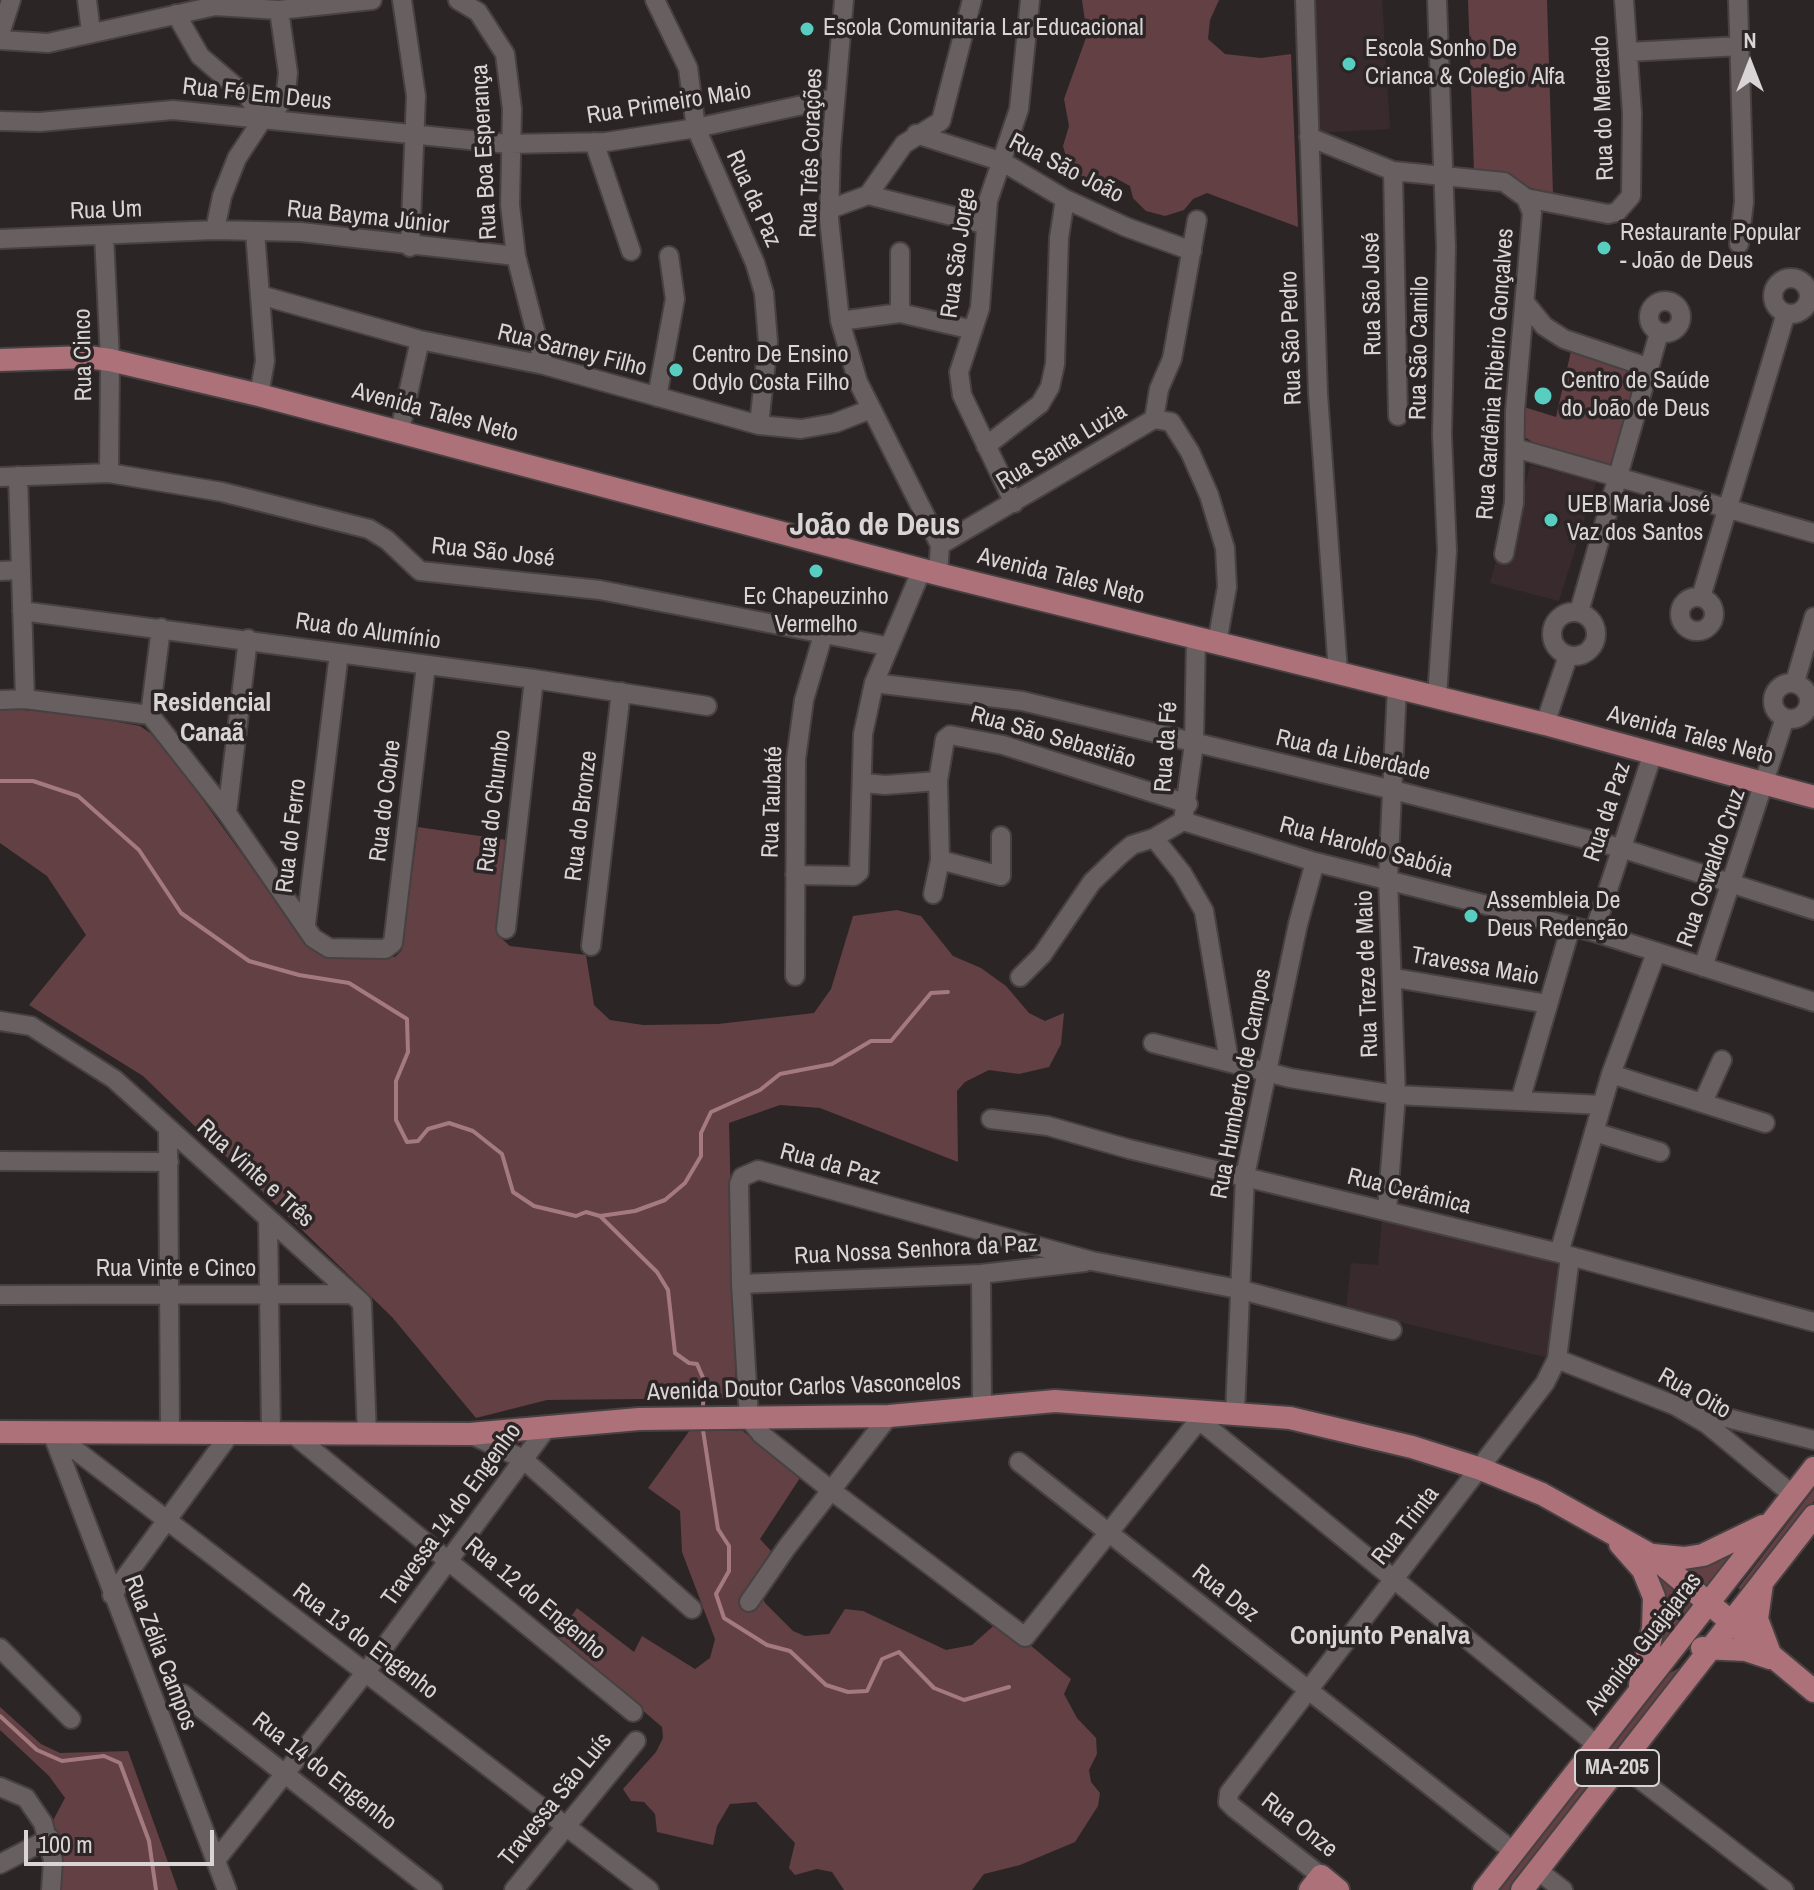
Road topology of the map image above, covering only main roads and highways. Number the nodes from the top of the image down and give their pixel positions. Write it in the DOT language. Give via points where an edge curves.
graph roads {
  1 [pos="0,360"];
  2 [pos="1814,797"];
  3 [pos="0,1432"];
  4 [pos="1814,1468"];
  5 [pos="1814,1516"];
  6 [pos="1592,1520"];
  7 [pos="1772,1521"];
  8 [pos="1651,1555"];
  9 [pos="1762,1583"];
  10 [pos="1710,1602"];
  11 [pos="1732,1620"];
  12 [pos="1712,1647"];
  13 [pos="1669,1654"];
  14 [pos="1774,1659"];
  15 [pos="1814,1691"];
  16 [pos="1638,1693"];
  17 [pos="1484,1890"];
  18 [pos="1522,1890"];
  1 -- 2 [label="main road, Avenida Tales Neto" via="88,357 259,395"];
  3 -- 6 [label="main road, Avenida Doutor Carlos Vasconcelos" via="470,1434 639,1419 889,1416 1074,1401 1199,1415 1235,1413 1351,1430 1481,1469"];
  4 -- 7 [label="main road, Avenida Guajajaras / MA-205"];
  5 -- 9 [label="main road, MA-205"];
  6 -- 8 [label="main road, Avenida Doutor Carlos Vasconcelos"];
  6 -- 16 [label="main road, Avenida Doutor Carlos Vasconcelos" via="1633,1557 1654,1597 1653,1628"];
  7 -- 8 [label="main road" via="1703,1555"];
  7 -- 10 [label="main road, Avenida Guajajaras / MA-205"];
  8 -- 10 [label="main road, Avenida Doutor Carlos Vasconcelos"];
  9 -- 11 [label="main road, MA-205"];
  9 -- 14 [label="main road" via="1759,1630"];
  10 -- 11 [label="main road, Avenida Doutor Carlos Vasconcelos"];
  10 -- 13 [label="main road, Avenida Guajajaras / MA-205"];
  11 -- 12 [label="main road, MA-205"];
  11 -- 14 [label="main road, Avenida Doutor Carlos Vasconcelos"];
  12 -- 13 [label="main road"];
  12 -- 14 [label="main road"];
  12 -- 18 [label="main road, MA-205"];
  13 -- 16 [label="main road, Avenida Guajajaras / MA-205"];
  14 -- 15 [label="main road, Avenida Doutor Carlos Vasconcelos"];
  16 -- 17 [label="main road, Avenida Guajajaras / MA-205"];
}
